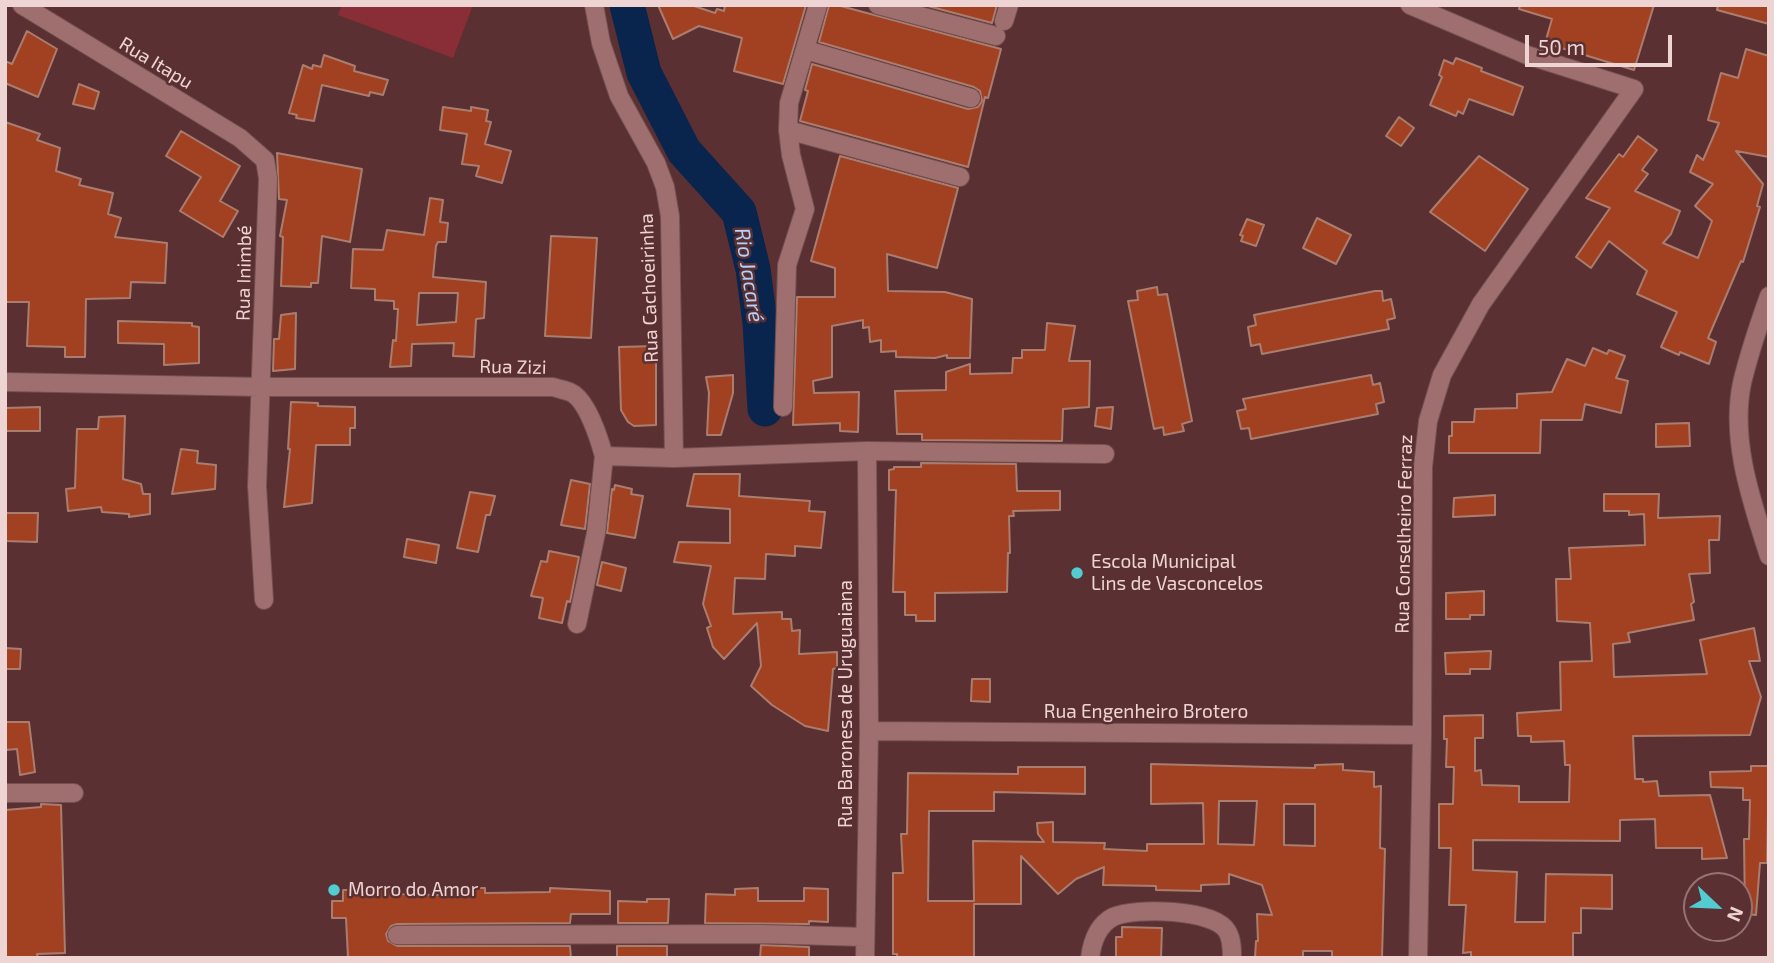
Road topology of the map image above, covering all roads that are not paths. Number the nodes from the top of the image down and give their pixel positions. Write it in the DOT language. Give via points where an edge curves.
graph roads {
  1 [pos="22,5"];
  2 [pos="594,5"];
  3 [pos="818,5"];
  4 [pos="878,5"];
  5 [pos="1410,5"];
  6 [pos="1003,21"];
  7 [pos="806,50"];
  8 [pos="971,98"];
  9 [pos="788,130"];
  10 [pos="265,160"];
  11 [pos="960,177"];
  12 [pos="1769,296"];
  13 [pos="5,382"];
  14 [pos="262,387"];
  15 [pos="783,407"];
  16 [pos="867,451"];
  17 [pos="1105,454"];
  18 [pos="604,456"];
  19 [pos="674,458"];
  20 [pos="1769,556"];
  21 [pos="264,600"];
  22 [pos="576,624"];
  23 [pos="869,730"];
  24 [pos="1422,735"];
  25 [pos="5,793"];
  26 [pos="74,793"];
  27 [pos="397,934"];
  28 [pos="865,937"];
  29 [pos="865,958"];
  30 [pos="1090,958"];
  31 [pos="1232,958"];
  32 [pos="1419,958"];
  1 -- 10 [label="street, Rua Itapu" via="240,138"];
  2 -- 19 [label="street, Rua Cachoeirinha" via="601,43 620,96 665,187 670,216"];
  3 -- 7 [label="street"];
  4 -- 6 [label="street"];
  5 -- 24 [label="street, Rua Conselheiro Ferraz" via="1536,59 1634,89 1481,304 1441,375 1428,421 1423,467"];
  7 -- 8 [label="street"];
  7 -- 9 [label="street" via="789,103"];
  9 -- 11 [label="street"];
  9 -- 15 [label="street" via="805,209 787,265"];
  10 -- 14 [label="street, Rua Inimbé"];
  12 -- 20 [label="street" via="1742,386 1740,434 1747,487"];
  13 -- 14 [label="street, Rua Zizi"];
  14 -- 18 [label="street, Rua Zizi" via="554,387 581,400"];
  14 -- 21 [label="street, Rua Inimbé" via="257,486"];
  16 -- 17 [label="street"];
  16 -- 19 [label="street"];
  16 -- 23 [label="street, Rua Baronesa de Uruguaiana"];
  18 -- 19 [label="street"];
  18 -- 22 [label="street" via="596,533"];
  23 -- 24 [label="street, Rua Engenheiro Brotero"];
  23 -- 28 [label="street, Rua Baronesa de Uruguaiana"];
  24 -- 32 [label="street, Rua Conselheiro Ferraz"];
  25 -- 26 [label="street"];
  27 -- 28 [label="street"];
  28 -- 29 [label="street, Rua Baronesa de Uruguaiana"];
  30 -- 31 [label="street" via="1100,928 1113,918 1134,912 1193,914 1215,921 1226,930"];
}
